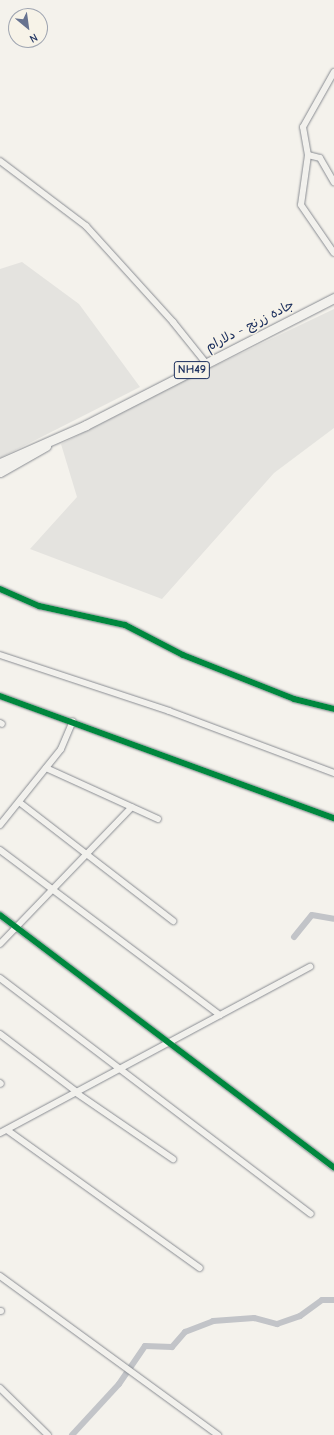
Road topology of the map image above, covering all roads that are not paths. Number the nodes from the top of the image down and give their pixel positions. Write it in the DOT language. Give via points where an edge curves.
graph roads {
  1 [pos="334,72"];
  2 [pos="308,155"];
  3 [pos="0,161"];
  4 [pos="334,182"];
  5 [pos="334,253"];
  6 [pos="334,298"];
  7 [pos="206,363"];
  8 [pos="50,443"];
  9 [pos="0,463"];
  10 [pos="0,472"];
  11 [pos="0,589"];
  12 [pos="0,656"];
  13 [pos="0,696"];
  14 [pos="334,709"];
  15 [pos="73,721"];
  16 [pos="46,768"];
  17 [pos="334,773"];
  18 [pos="20,802"];
  19 [pos="132,807"];
  20 [pos="334,818"];
  21 [pos="158,819"];
  22 [pos="0,825"];
  23 [pos="0,850"];
  24 [pos="87,852"];
  25 [pos="52,890"];
  26 [pos="0,915"];
  27 [pos="174,921"];
  28 [pos="16,928"];
  29 [pos="0,944"];
  30 [pos="310,967"];
  31 [pos="0,978"];
  32 [pos="220,1015"];
  33 [pos="0,1034"];
  34 [pos="168,1042"];
  35 [pos="119,1069"];
  36 [pos="76,1092"];
  37 [pos="7,1130"];
  38 [pos="0,1133"];
  39 [pos="173,1159"];
  40 [pos="334,1168"];
  41 [pos="311,1214"];
  42 [pos="200,1268"];
  43 [pos="0,1276"];
  44 [pos="0,1388"];
  45 [pos="48,1435"];
  46 [pos="218,1435"];
  1 -- 2 [label="street" via="303,127"];
  2 -- 4 [label="street" via="320,158"];
  2 -- 5 [label="street" via="302,210"];
  3 -- 7 [label="street" via="86,226 173,322"];
  6 -- 7 [label="highway, جاده زرنج - دلارام / NH49"];
  7 -- 8 [label="highway, جاده زرنج - دلارام / NH49"];
  8 -- 9 [label="highway, جاده زرنج - دلارام / NH49" via="31,448"];
  8 -- 10 [label="highway, جاده زرنج - دلارام / NH49"];
  11 -- 14 [label="street" via="39,606 125,625 191,658 294,699"];
  12 -- 17 [label="street" via="169,711"];
  13 -- 15 [label="street"];
  15 -- 16 [label="street" via="61,749"];
  15 -- 20 [label="street"];
  16 -- 18 [label="street"];
  16 -- 19 [label="street"];
  18 -- 22 [label="street"];
  18 -- 24 [label="street"];
  19 -- 21 [label="street"];
  19 -- 24 [label="street"];
  23 -- 25 [label="street"];
  24 -- 25 [label="street"];
  24 -- 27 [label="street"];
  25 -- 28 [label="street"];
  25 -- 32 [label="street"];
  26 -- 28 [label="street"];
  28 -- 29 [label="street"];
  28 -- 34 [label="street"];
  30 -- 32 [label="street"];
  31 -- 35 [label="street"];
  32 -- 34 [label="street"];
  33 -- 36 [label="street"];
  34 -- 35 [label="street"];
  34 -- 40 [label="street"];
  35 -- 36 [label="street"];
  35 -- 41 [label="street"];
  36 -- 37 [label="street"];
  36 -- 39 [label="street"];
  37 -- 38 [label="street"];
  37 -- 42 [label="street"];
  43 -- 46 [label="street"];
  44 -- 45 [label="street"];
}
